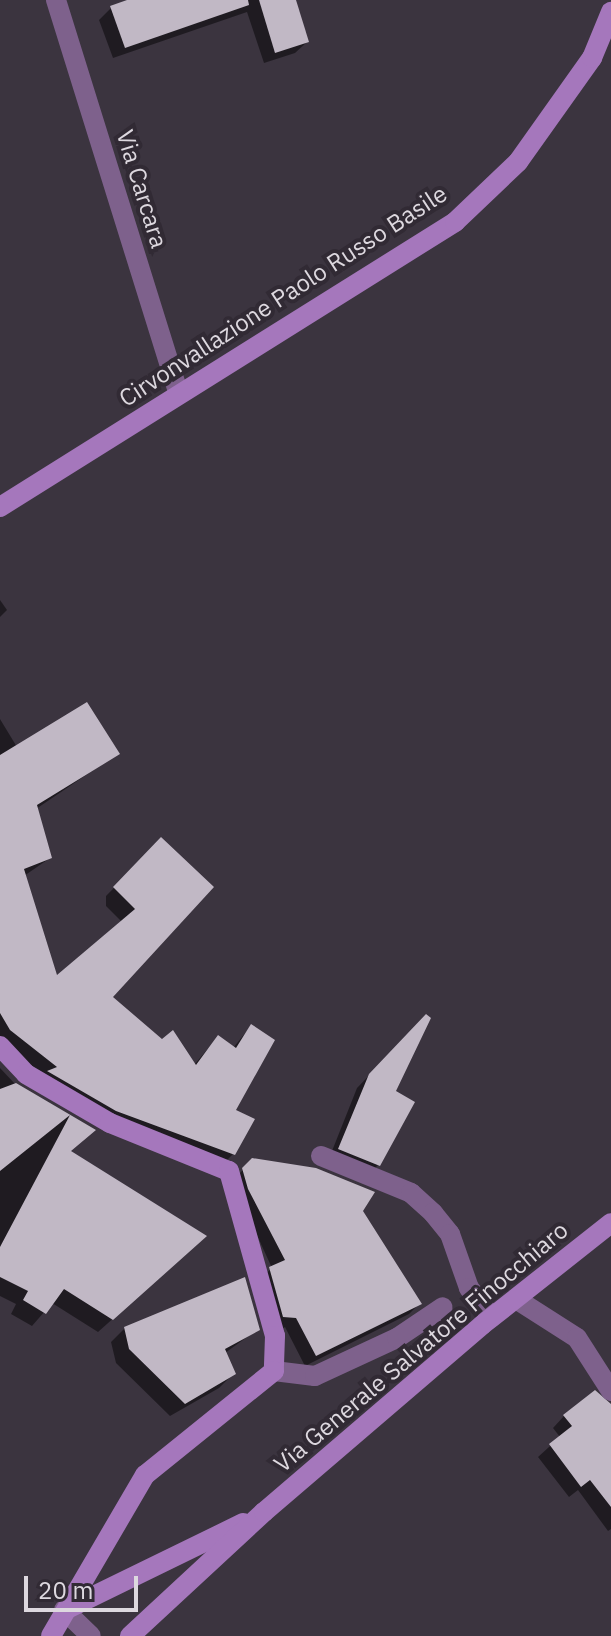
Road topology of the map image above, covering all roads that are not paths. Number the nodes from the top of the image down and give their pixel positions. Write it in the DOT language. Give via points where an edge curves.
graph roads {
  1 [pos="56,0"];
  2 [pos="611,12"];
  3 [pos="179,394"];
  4 [pos="0,507"];
  5 [pos="0,1046"];
  6 [pos="321,1156"];
  7 [pos="611,1223"];
  8 [pos="516,1299"];
  9 [pos="443,1307"];
  10 [pos="492,1317"];
  11 [pos="274,1371"];
  12 [pos="611,1391"];
  13 [pos="264,1512"];
  14 [pos="64,1610"];
  15 [pos="51,1636"];
  16 [pos="91,1636"];
  17 [pos="130,1636"];
  1 -- 3 [label="street, Via Carcara"];
  2 -- 3 [label="street, Cirvonvallazione Paolo Russo Basile" via="592,58 536,139 455,222"];
  3 -- 4 [label="street, Cirvonvallazione Paolo Russo Basile"];
  5 -- 11 [label="street" via="26,1074 110,1123 229,1171 275,1336"];
  6 -- 10 [label="street" via="411,1193 433,1213 450,1234 469,1288"];
  7 -- 8 [label="street, Via Generale Salvatore Finocchiaro"];
  8 -- 10 [label="street, Via Generale Salvatore Finocchiaro"];
  8 -- 12 [label="street" via="577,1338"];
  9 -- 11 [label="street" via="397,1338 315,1376"];
  10 -- 13 [label="street, Via Generale Salvatore Finocchiaro"];
  11 -- 14 [label="street" via="145,1475"];
  13 -- 14 [label="street"];
  13 -- 17 [label="street"];
  14 -- 15 [label="street"];
  14 -- 16 [label="street"];
}
